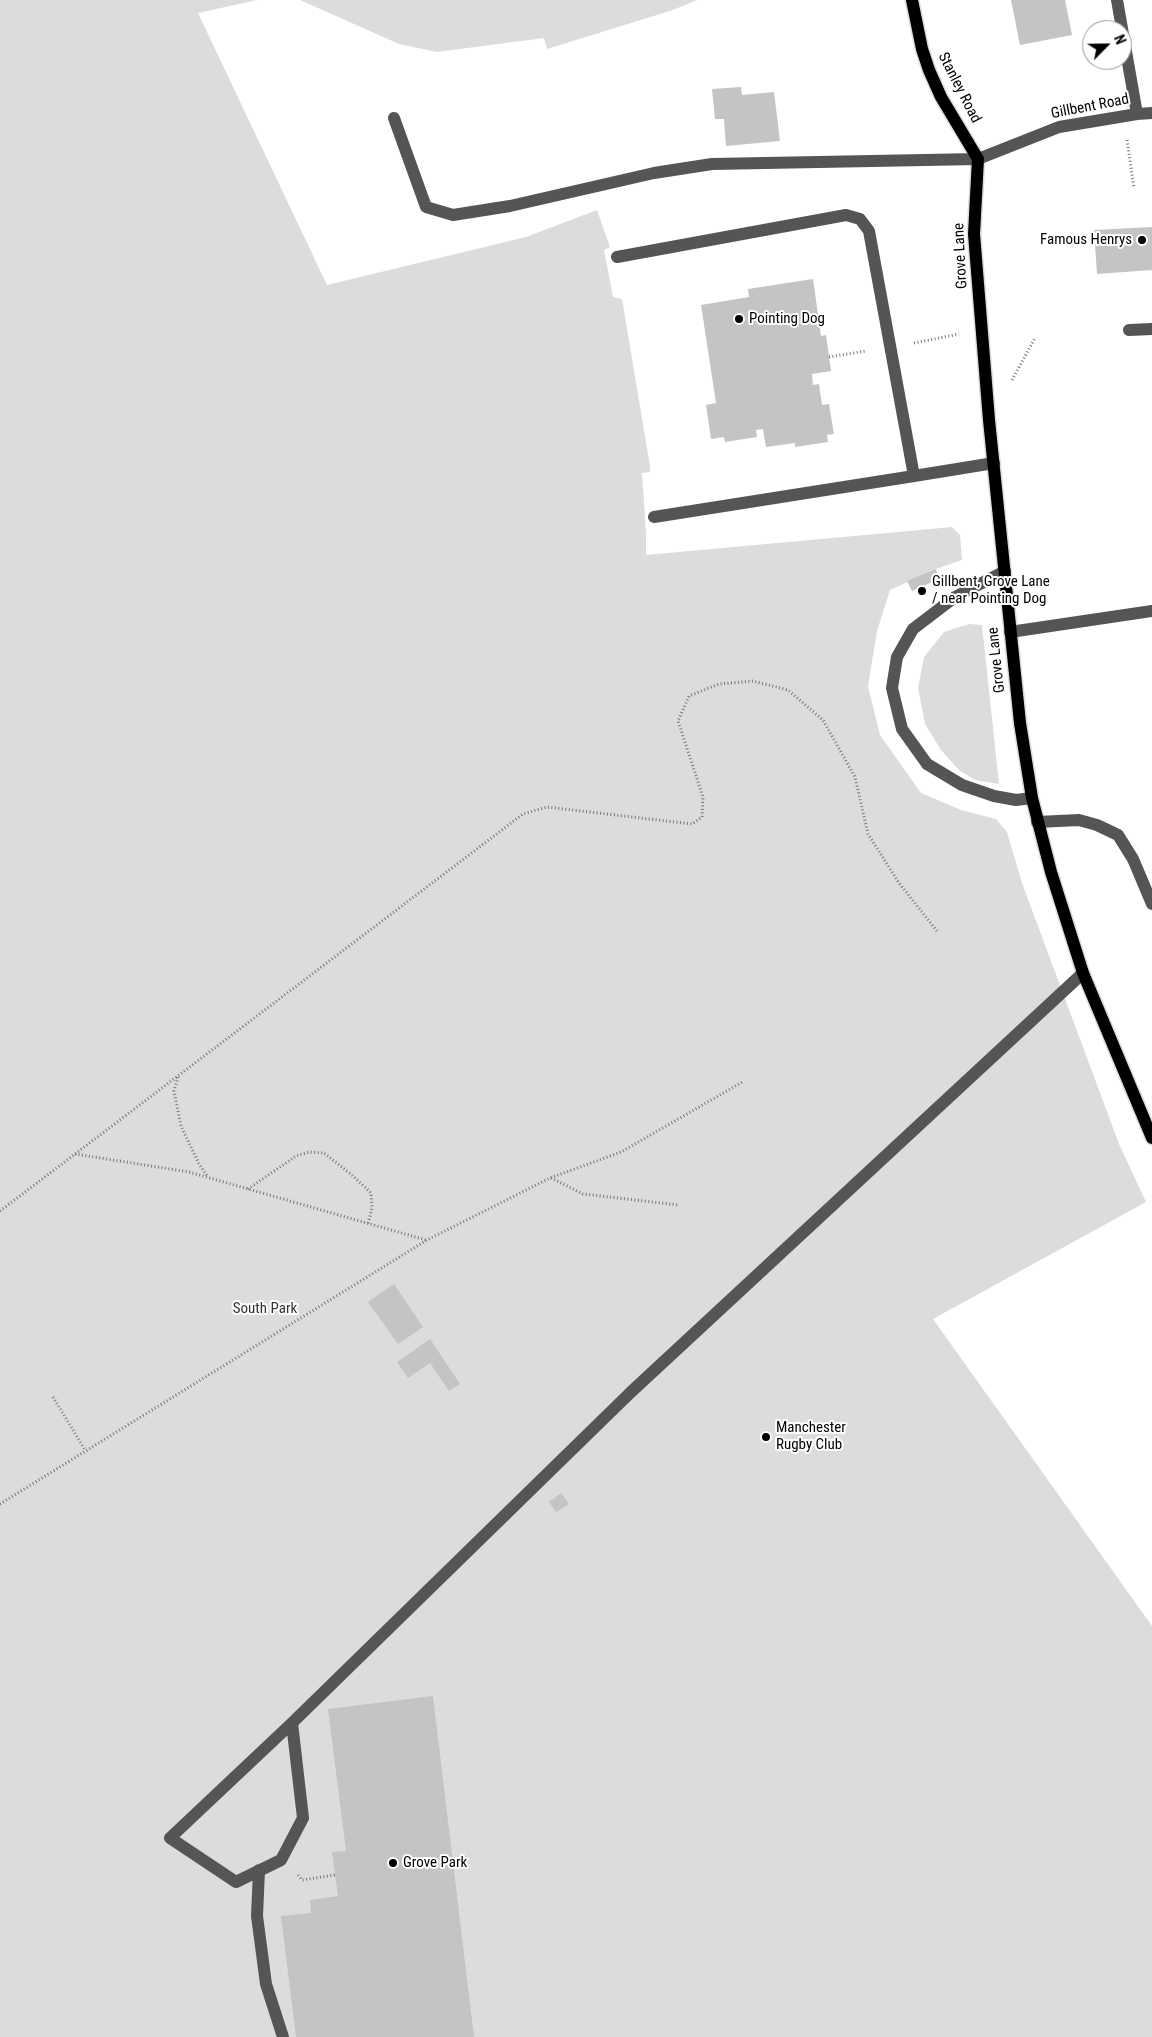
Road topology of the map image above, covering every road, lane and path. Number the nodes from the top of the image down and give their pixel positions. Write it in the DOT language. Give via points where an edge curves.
graph roads {
  1 [pos="912,0"];
  2 [pos="1117,0"];
  3 [pos="1152,113"];
  4 [pos="1137,114"];
  5 [pos="1124,116"];
  6 [pos="394,118"];
  7 [pos="978,158"];
  8 [pos="1134,188"];
  9 [pos="617,257"];
  10 [pos="1152,329"];
  11 [pos="1129,330"];
  12 [pos="994,463"];
  13 [pos="914,476"];
  14 [pos="654,516"];
  15 [pos="1005,571"];
  16 [pos="1152,611"];
  17 [pos="1010,632"];
  18 [pos="1032,798"];
  19 [pos="1037,822"];
  20 [pos="1152,904"];
  21 [pos="937,931"];
  22 [pos="1083,973"];
  23 [pos="178,1076"];
  24 [pos="744,1081"];
  25 [pos="1152,1138"];
  26 [pos="75,1154"];
  27 [pos="210,1178"];
  28 [pos="550,1178"];
  29 [pos="247,1189"];
  30 [pos="679,1205"];
  31 [pos="0,1211"];
  32 [pos="368,1224"];
  33 [pos="427,1240"];
  34 [pos="53,1397"];
  35 [pos="85,1450"];
  36 [pos="0,1504"];
  37 [pos="292,1723"];
  38 [pos="281,1860"];
  39 [pos="259,1870"];
  40 [pos="335,1875"];
  41 [pos="283,2037"];
  1 -- 7 [label="main road, Stanley Road" via="929,70 941,97"];
  2 -- 4 [label="street"];
  3 -- 4 [label="street, Gillbent Road"];
  4 -- 5 [label="street, Gillbent Road"];
  5 -- 7 [label="street, Gillbent Road" via="1059,127"];
  5 -- 8 [label="path"];
  6 -- 7 [label="street, Gillbent Road" via="426,207 453,215 712,164"];
  7 -- 12 [label="main road, Grove Lane" via="974,234"];
  9 -- 13 [label="street" via="846,215 860,220 870,231"];
  10 -- 11 [label="street"];
  12 -- 13 [label="street"];
  12 -- 15 [label="main road, Grove Lane"];
  13 -- 14 [label="street"];
  15 -- 17 [label="main road, Grove Lane"];
  15 -- 18 [label="street" via="955,597 913,629 897,657 892,688 902,729 927,764 962,785 994,796 1016,800"];
  16 -- 17 [label="street"];
  17 -- 18 [label="main road, Grove Lane"];
  18 -- 19 [label="main road, Grove Lane"];
  19 -- 20 [label="street" via="1079,820 1118,835"];
  19 -- 22 [label="main road, Grove Lane"];
  21 -- 23 [label="path" via="899,884 868,834 855,777 823,720 788,690 753,682 719,684 689,696 678,722 704,797 702,817 692,824 548,807 523,814"];
  22 -- 25 [label="main road, Grove Lane"];
  22 -- 37 [label="street" via="631,1392"];
  23 -- 26 [label="path"];
  23 -- 27 [label="path" via="174,1091 181,1126 199,1164"];
  24 -- 28 [label="path" via="621,1152"];
  26 -- 27 [label="path"];
  26 -- 31 [label="path"];
  27 -- 29 [label="path"];
  28 -- 30 [label="path" via="583,1194"];
  28 -- 33 [label="path"];
  29 -- 32 [label="path"];
  29 -- 32 [label="path" via="296,1156 309,1152 324,1153 371,1193"];
  32 -- 33 [label="path"];
  33 -- 35 [label="path"];
  34 -- 35 [label="path"];
  35 -- 36 [label="path"];
  37 -- 38 [label="street" via="303,1818"];
  37 -- 39 [label="street" via="170,1838 236,1882"];
  38 -- 39 [label="street"];
  38 -- 40 [label="path" via="302,1880"];
  39 -- 41 [label="street" via="257,1916 266,1984"];
}
